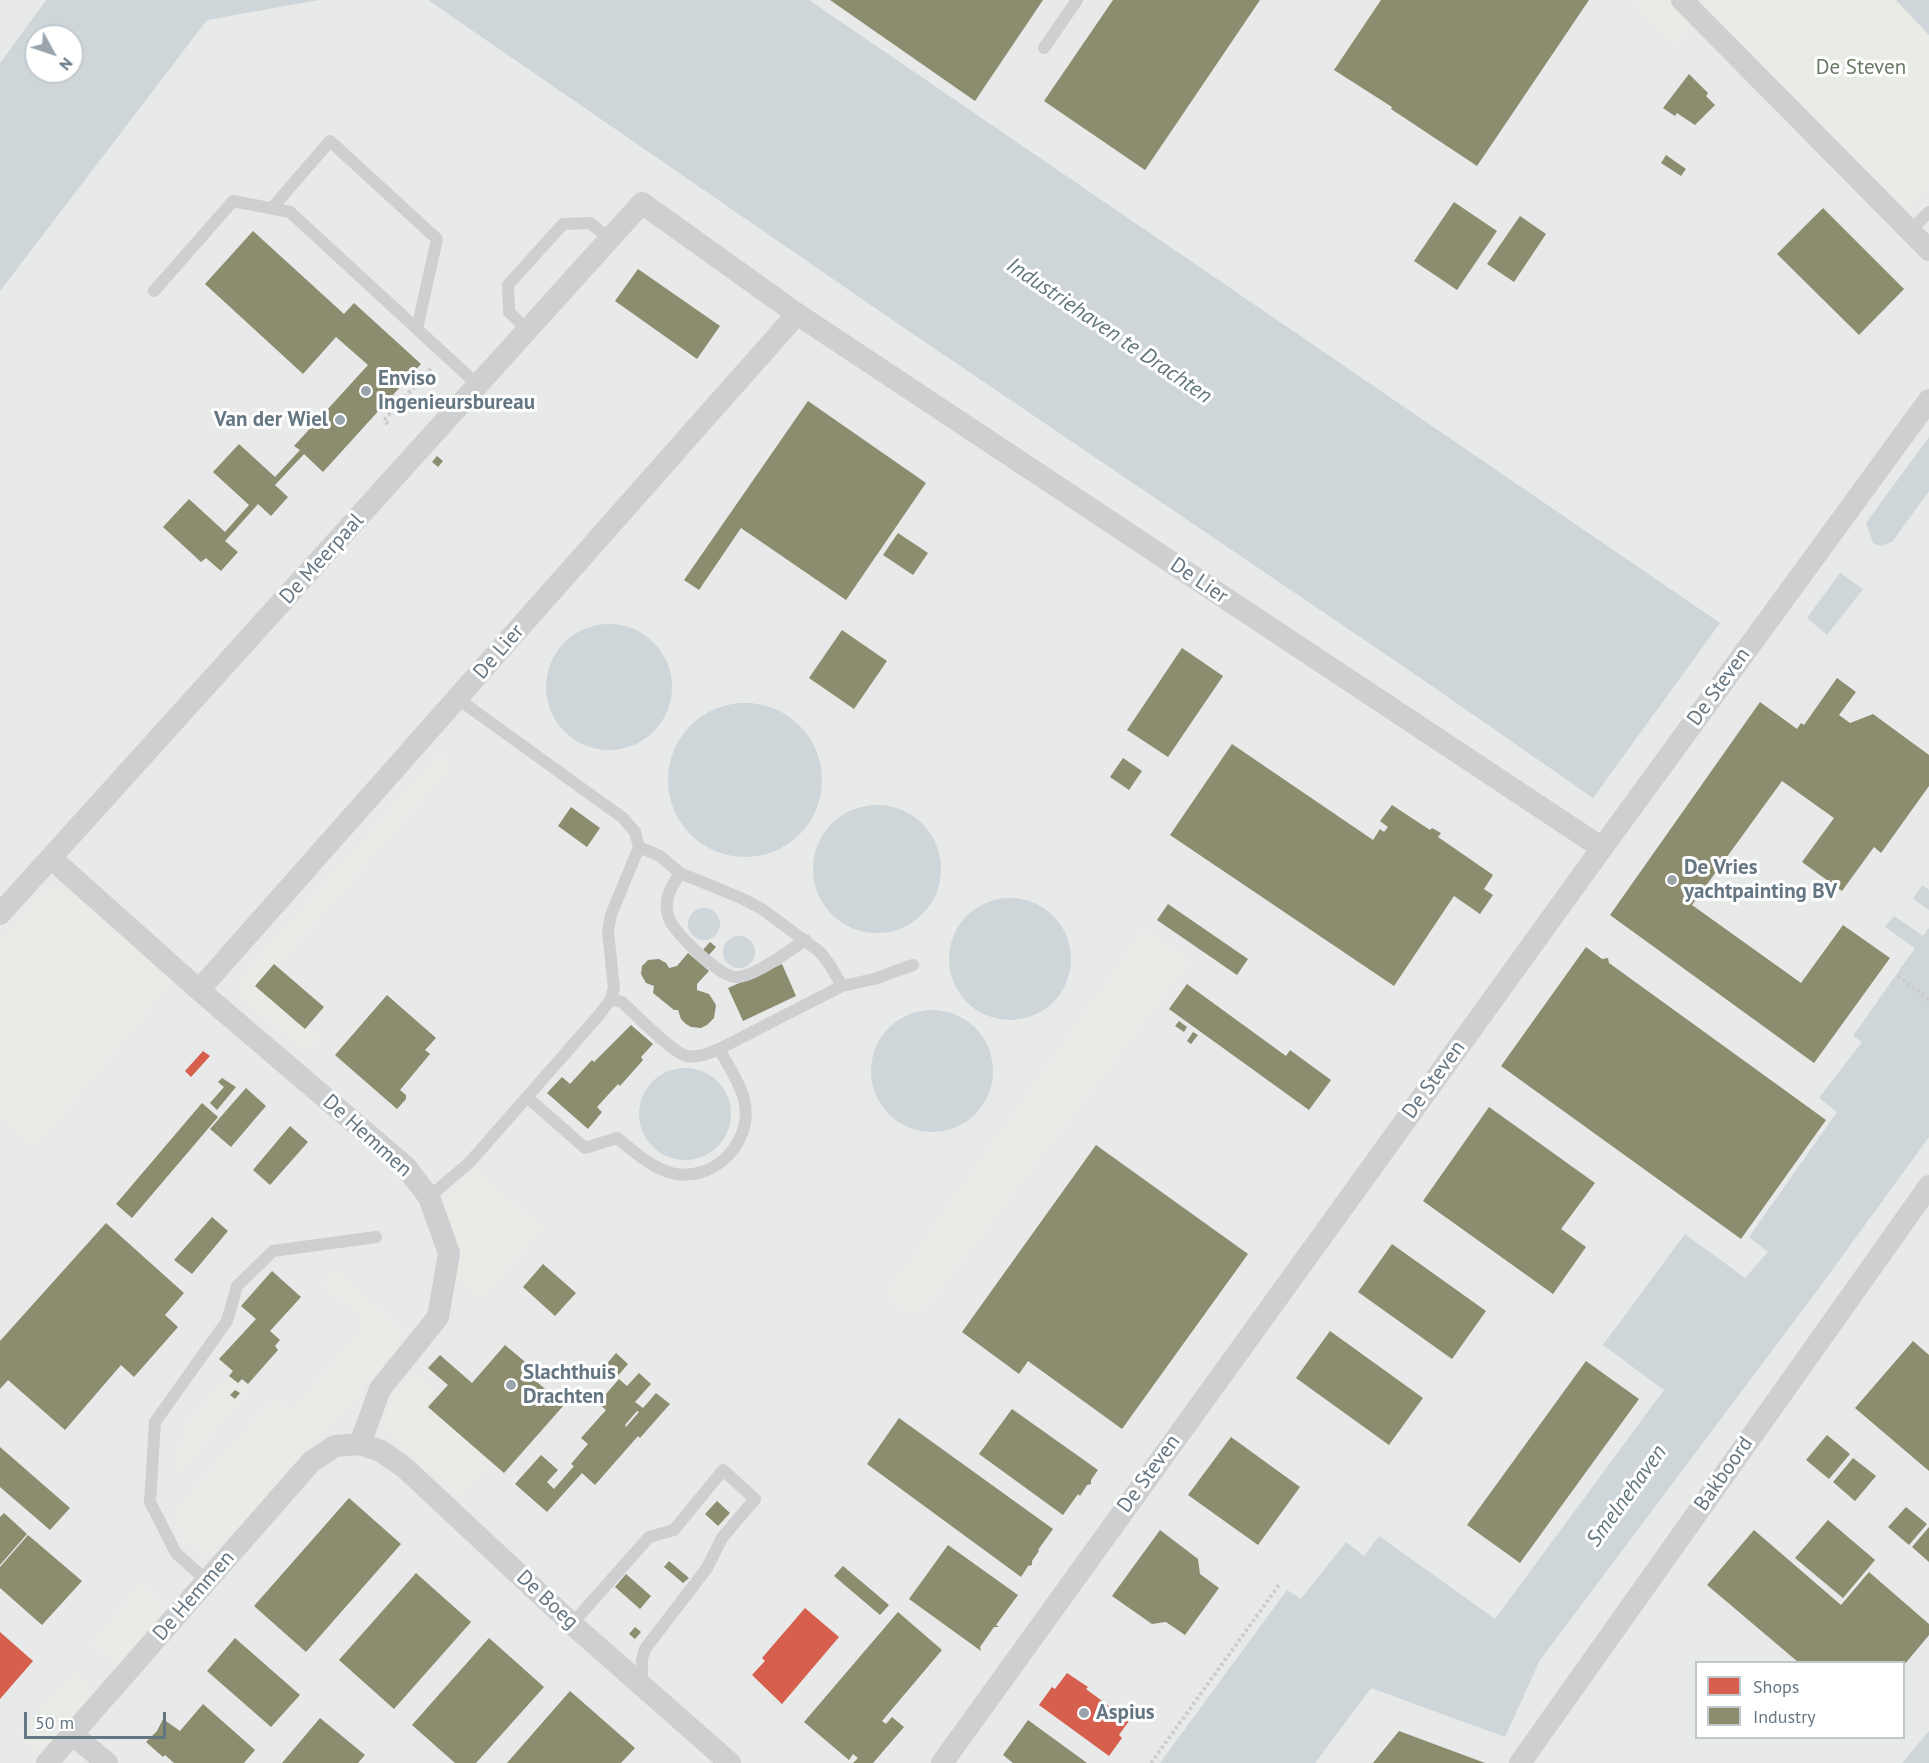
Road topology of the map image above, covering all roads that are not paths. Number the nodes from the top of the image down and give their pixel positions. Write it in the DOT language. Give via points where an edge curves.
graph roads {
  1 [pos="1077,0"];
  2 [pos="1682,0"];
  3 [pos="1044,48"];
  4 [pos="642,203"];
  5 [pos="272,208"];
  6 [pos="1929,212"];
  7 [pos="1911,230"];
  8 [pos="610,239"];
  9 [pos="1929,250"];
  10 [pos="154,291"];
  11 [pos="797,314"];
  12 [pos="417,329"];
  13 [pos="528,330"];
  14 [pos="479,386"];
  15 [pos="1929,400"];
  16 [pos="458,699"];
  17 [pos="639,847"];
  18 [pos="1602,848"];
  19 [pos="51,858"];
  20 [pos="680,873"];
  21 [pos="0,914"];
  22 [pos="806,940"];
  23 [pos="913,965"];
  24 [pos="842,986"];
  25 [pos="199,990"];
  26 [pos="611,999"];
  27 [pos="719,1049"];
  28 [pos="527,1097"];
  29 [pos="1929,1186"];
  30 [pos="429,1197"];
  31 [pos="376,1237"];
  32 [pos="360,1444"];
  33 [pos="207,1581"];
  34 [pos="572,1624"];
  35 [pos="642,1685"];
  36 [pos="72,1734"];
  37 [pos="47,1763"];
  38 [pos="107,1763"];
  39 [pos="730,1763"];
  40 [pos="942,1763"];
  41 [pos="1520,1763"];
  1 -- 3 [label="lane"];
  2 -- 7 [label="street"];
  4 -- 8 [label="street, De Meerpaal"];
  4 -- 11 [label="street, De Lier"];
  5 -- 10 [label="lane" via="233,201"];
  5 -- 12 [label="lane" via="290,212"];
  5 -- 12 [label="lane" via="330,141 437,239"];
  6 -- 7 [label="lane"];
  7 -- 9 [label="street"];
  8 -- 13 [label="street, De Meerpaal"];
  8 -- 13 [label="lane" via="590,223 563,224 508,285 509,312"];
  11 -- 16 [label="street, De Lier"];
  11 -- 18 [label="street, De Lier"];
  12 -- 14 [label="lane"];
  13 -- 14 [label="street, De Meerpaal"];
  14 -- 19 [label="street, De Meerpaal"];
  15 -- 18 [label="street, De Steven"];
  16 -- 17 [label="lane" via="623,818 635,832"];
  16 -- 25 [label="street, De Lier"];
  17 -- 20 [label="lane" via="660,856"];
  17 -- 26 [label="lane" via="611,915"];
  18 -- 40 [label="street, De Steven"];
  19 -- 21 [label="street, De Meerpaal"];
  19 -- 25 [label="street, De Hemmen"];
  20 -- 22 [label="lane" via="762,909"];
  20 -- 22 [label="lane" via="667,901 669,920 696,951 724,974 734,977 752,972"];
  22 -- 24 [label="lane" via="820,952"];
  23 -- 24 [label="lane"];
  24 -- 27 [label="lane"];
  25 -- 30 [label="street, De Hemmen" via="405,1166"];
  26 -- 27 [label="lane" via="622,1002 686,1056 701,1056"];
  26 -- 28 [label="lane"];
  27 -- 28 [label="lane" via="744,1098 744,1129 729,1155 703,1172 673,1173 658,1168 617,1138 585,1148"];
  28 -- 30 [label="lane" via="469,1163"];
  29 -- 41 [label="street, Bakboord"];
  30 -- 32 [label="street, De Hemmen" via="449,1253 438,1317 380,1389"];
  31 -- 33 [label="lane" via="273,1251 237,1286 226,1321 154,1422 150,1502 176,1553"];
  32 -- 33 [label="street, De Hemmen" via="335,1446 311,1462"];
  32 -- 34 [label="street, De Boeg" via="381,1451 405,1468"];
  33 -- 36 [label="street, De Hemmen"];
  34 -- 35 [label="street, De Boeg"];
  34 -- 35 [label="lane" via="649,1538 674,1530 723,1470 755,1499 722,1538 707,1568 645,1649"];
  35 -- 39 [label="street, De Boeg"];
  36 -- 37 [label="street, De Hemmen"];
  36 -- 38 [label="street"];
}
